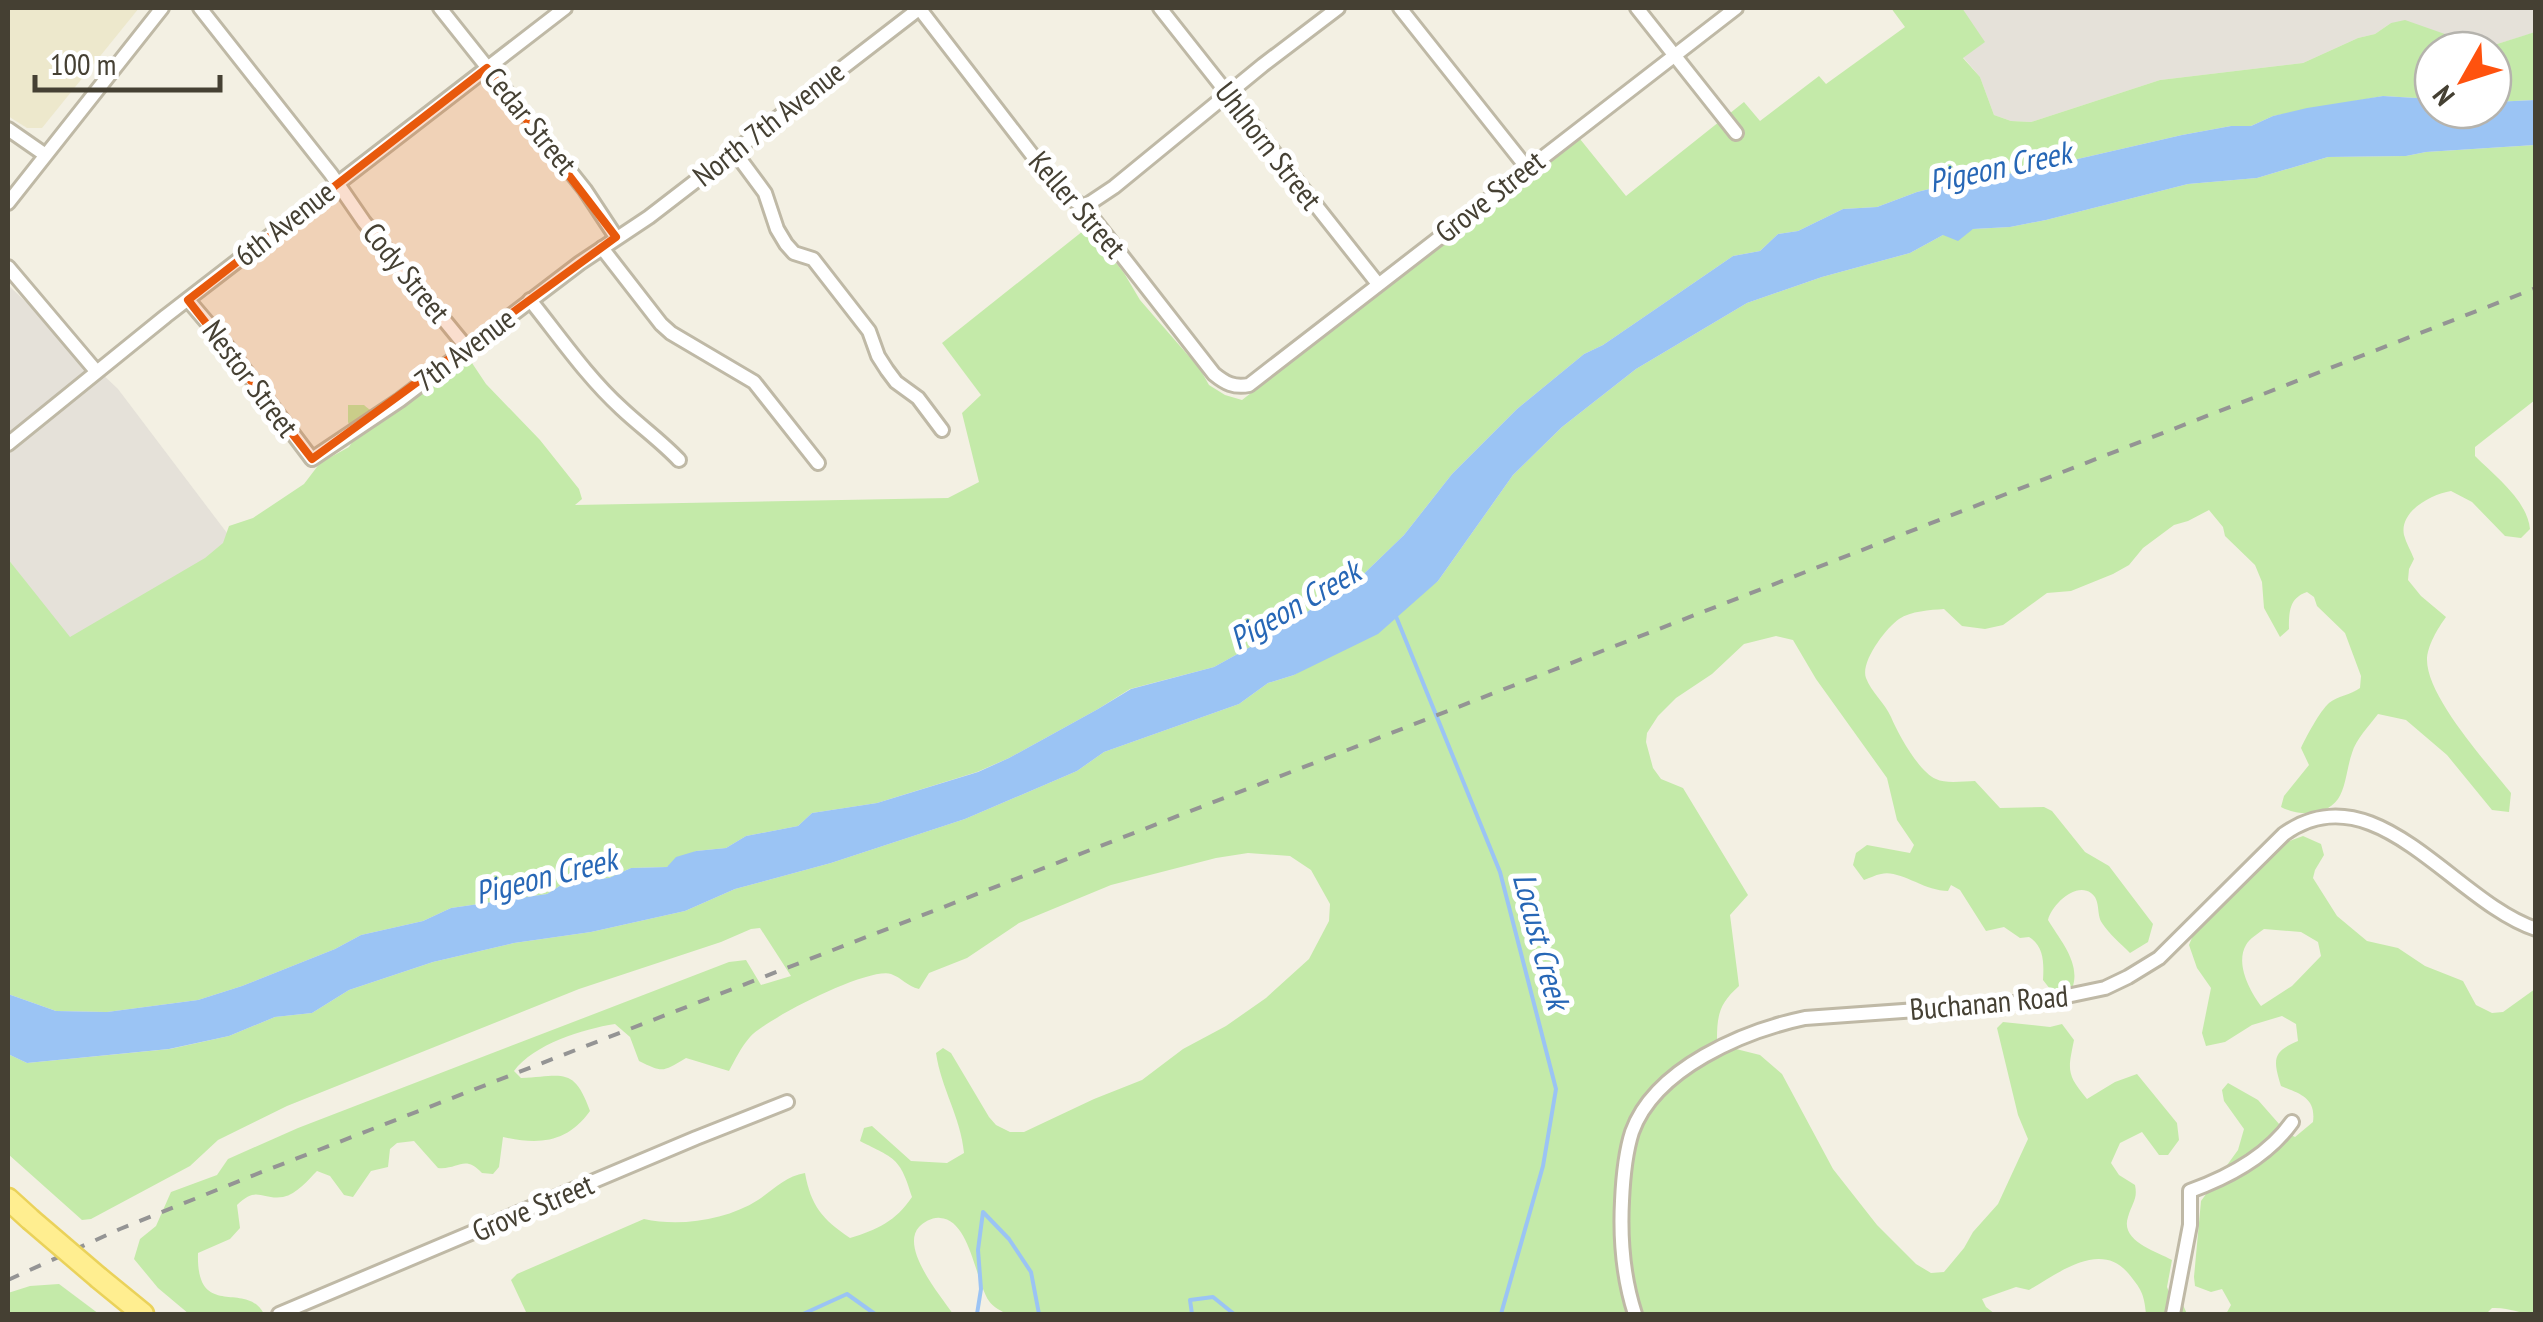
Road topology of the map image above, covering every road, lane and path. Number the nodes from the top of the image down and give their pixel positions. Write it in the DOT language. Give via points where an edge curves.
graph roads {
  1 [pos="162,8"];
  2 [pos="200,8"];
  3 [pos="440,8"];
  4 [pos="565,8"];
  5 [pos="1160,8"];
  6 [pos="1338,8"];
  7 [pos="1400,8"];
  8 [pos="1636,8"];
  9 [pos="1736,8"];
  10 [pos="923,9"];
  11 [pos="1674,54"];
  12 [pos="487,68"];
  13 [pos="1228,94"];
  14 [pos="8,129"];
  15 [pos="1736,133"];
  16 [pos="734,152"];
  17 [pos="44,154"];
  18 [pos="1527,168"];
  19 [pos="338,184"];
  20 [pos="8,203"];
  21 [pos="1084,207"];
  22 [pos="616,237"];
  23 [pos="602,248"];
  24 [pos="8,267"];
  25 [pos="1378,284"];
  26 [pos="188,300"];
  27 [pos="530,300"];
  28 [pos="467,348"];
  29 [pos="96,371"];
  30 [pos="1244,386"];
  31 [pos="942,430"];
  32 [pos="8,444"];
  33 [pos="312,459"];
  34 [pos="679,460"];
  35 [pos="818,463"];
  36 [pos="2536,929"];
  37 [pos="787,1102"];
  38 [pos="2292,1122"];
  39 [pos="8,1199"];
  40 [pos="143,1314"];
  41 [pos="280,1314"];
  42 [pos="1635,1314"];
  43 [pos="2173,1314"];
  1 -- 17 [label="street"];
  2 -- 19 [label="street, Cody Street"];
  3 -- 12 [label="street, Cedar Street"];
  4 -- 12 [label="street, 6th Avenue"];
  5 -- 13 [label="street, Uhlhorn Street"];
  6 -- 13 [label="street"];
  7 -- 18 [label="street"];
  8 -- 11 [label="street"];
  9 -- 11 [label="street, Grove Street"];
  10 -- 16 [label="street, North 7th Avenue"];
  10 -- 21 [label="street, Keller Street" via="1033,156"];
  11 -- 15 [label="street"];
  11 -- 18 [label="street, Grove Street"];
  12 -- 19 [label="street, 6th Avenue"];
  12 -- 22 [label="street, Cedar Street"];
  13 -- 21 [label="street"];
  13 -- 25 [label="street, Uhlhorn Street"];
  14 -- 17 [label="street"];
  16 -- 22 [label="street, North 7th Avenue"];
  16 -- 31 [label="street" via="765,194 786,244 813,260 869,332 896,382"];
  17 -- 20 [label="street"];
  18 -- 25 [label="street, Grove Street"];
  19 -- 26 [label="street, 6th Avenue"];
  19 -- 28 [label="street, Cody Street"];
  21 -- 30 [label="street, Keller Street" via="1214,374"];
  22 -- 23 [label="street, 7th Avenue"];
  23 -- 27 [label="street, 7th Avenue"];
  23 -- 35 [label="street" via="671,333 754,382"];
  24 -- 29 [label="street"];
  25 -- 30 [label="street, Grove Street"];
  26 -- 29 [label="street, 6th Avenue"];
  26 -- 33 [label="street, Nestor Street"];
  27 -- 28 [label="street, 7th Avenue"];
  27 -- 34 [label="street" via="598,384"];
  28 -- 33 [label="street, 7th Avenue"];
  29 -- 32 [label="street, 6th Avenue"];
  36 -- 42 [label="street, Buchanan Road" via="2387,830 2359,818 2329,816 2284,834 2159,958 2105,988 2051,1000 1805,1018 1735,1039 1654,1096 1632,1132 1621,1237"];
  37 -- 41 [label="street, Grove Street"];
  38 -- 43 [label="street" via="2231,1174 2190,1190"];
  39 -- 40 [label="main road, bridge"];
}
